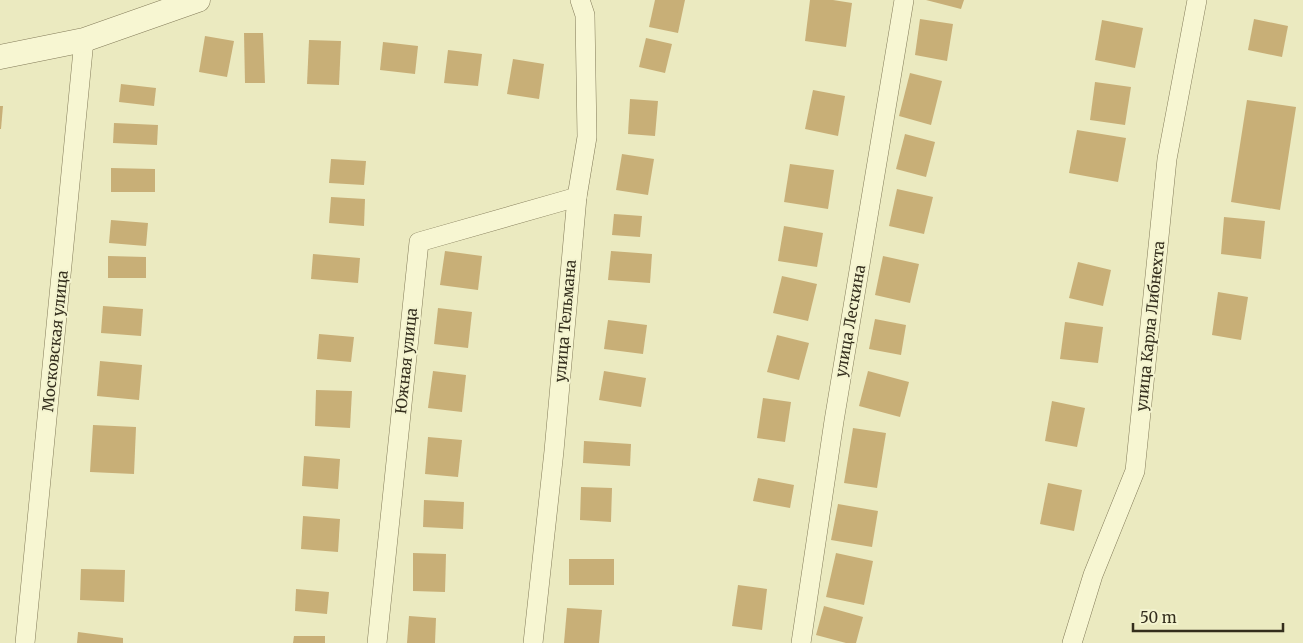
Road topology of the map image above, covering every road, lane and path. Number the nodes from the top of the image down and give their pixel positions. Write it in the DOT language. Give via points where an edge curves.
graph roads {
  1 [pos="198,0"];
  2 [pos="580,0"];
  3 [pos="904,0"];
  4 [pos="1197,0"];
  5 [pos="84,40"];
  6 [pos="0,57"];
  7 [pos="577,197"];
  8 [pos="25,643"];
  9 [pos="377,643"];
  10 [pos="533,643"];
  11 [pos="801,643"];
  12 [pos="1072,643"];
  1 -- 5 [label="street"];
  2 -- 7 [label="street, улица Тельмана" via="584,14 587,137"];
  3 -- 11 [label="street, улица Лескина" via="834,421"];
  4 -- 12 [label="street, улица Карла Либнехта" via="1167,159 1135,471 1093,575"];
  5 -- 6 [label="street"];
  5 -- 8 [label="street, Московская улица"];
  7 -- 9 [label="street, Южная улица" via="419,242"];
  7 -- 10 [label="street, улица Тельмана"];
}
